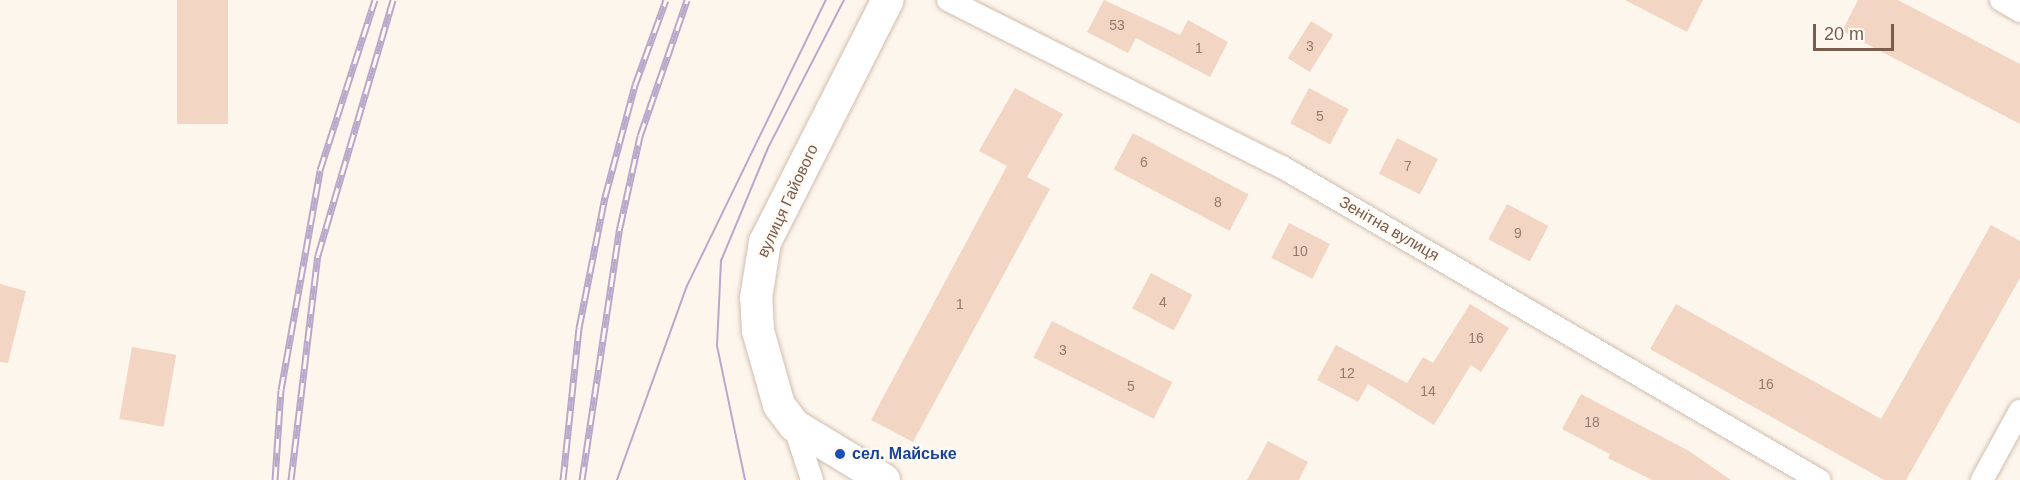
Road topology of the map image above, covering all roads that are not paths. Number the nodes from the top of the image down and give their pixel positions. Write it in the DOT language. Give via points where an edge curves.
graph roads {
  1 [pos="888,0"];
  2 [pos="948,0"];
  3 [pos="2001,0"];
  4 [pos="2020,11"];
  5 [pos="2020,411"];
  6 [pos="794,425"];
  7 [pos="813,480"];
  8 [pos="884,480"];
  9 [pos="1819,480"];
  10 [pos="1982,480"];
  1 -- 6 [label="street, вулиця Гайового" via="782,204 758,268 758,331 770,383"];
  2 -- 9 [label="street, Зенітна вулиця" via="1282,167"];
  3 -- 4 [label="street"];
  5 -- 10 [label="street"];
  6 -- 7 [label="street, вулиця Гайового"];
  6 -- 8 [label="street"];
}
